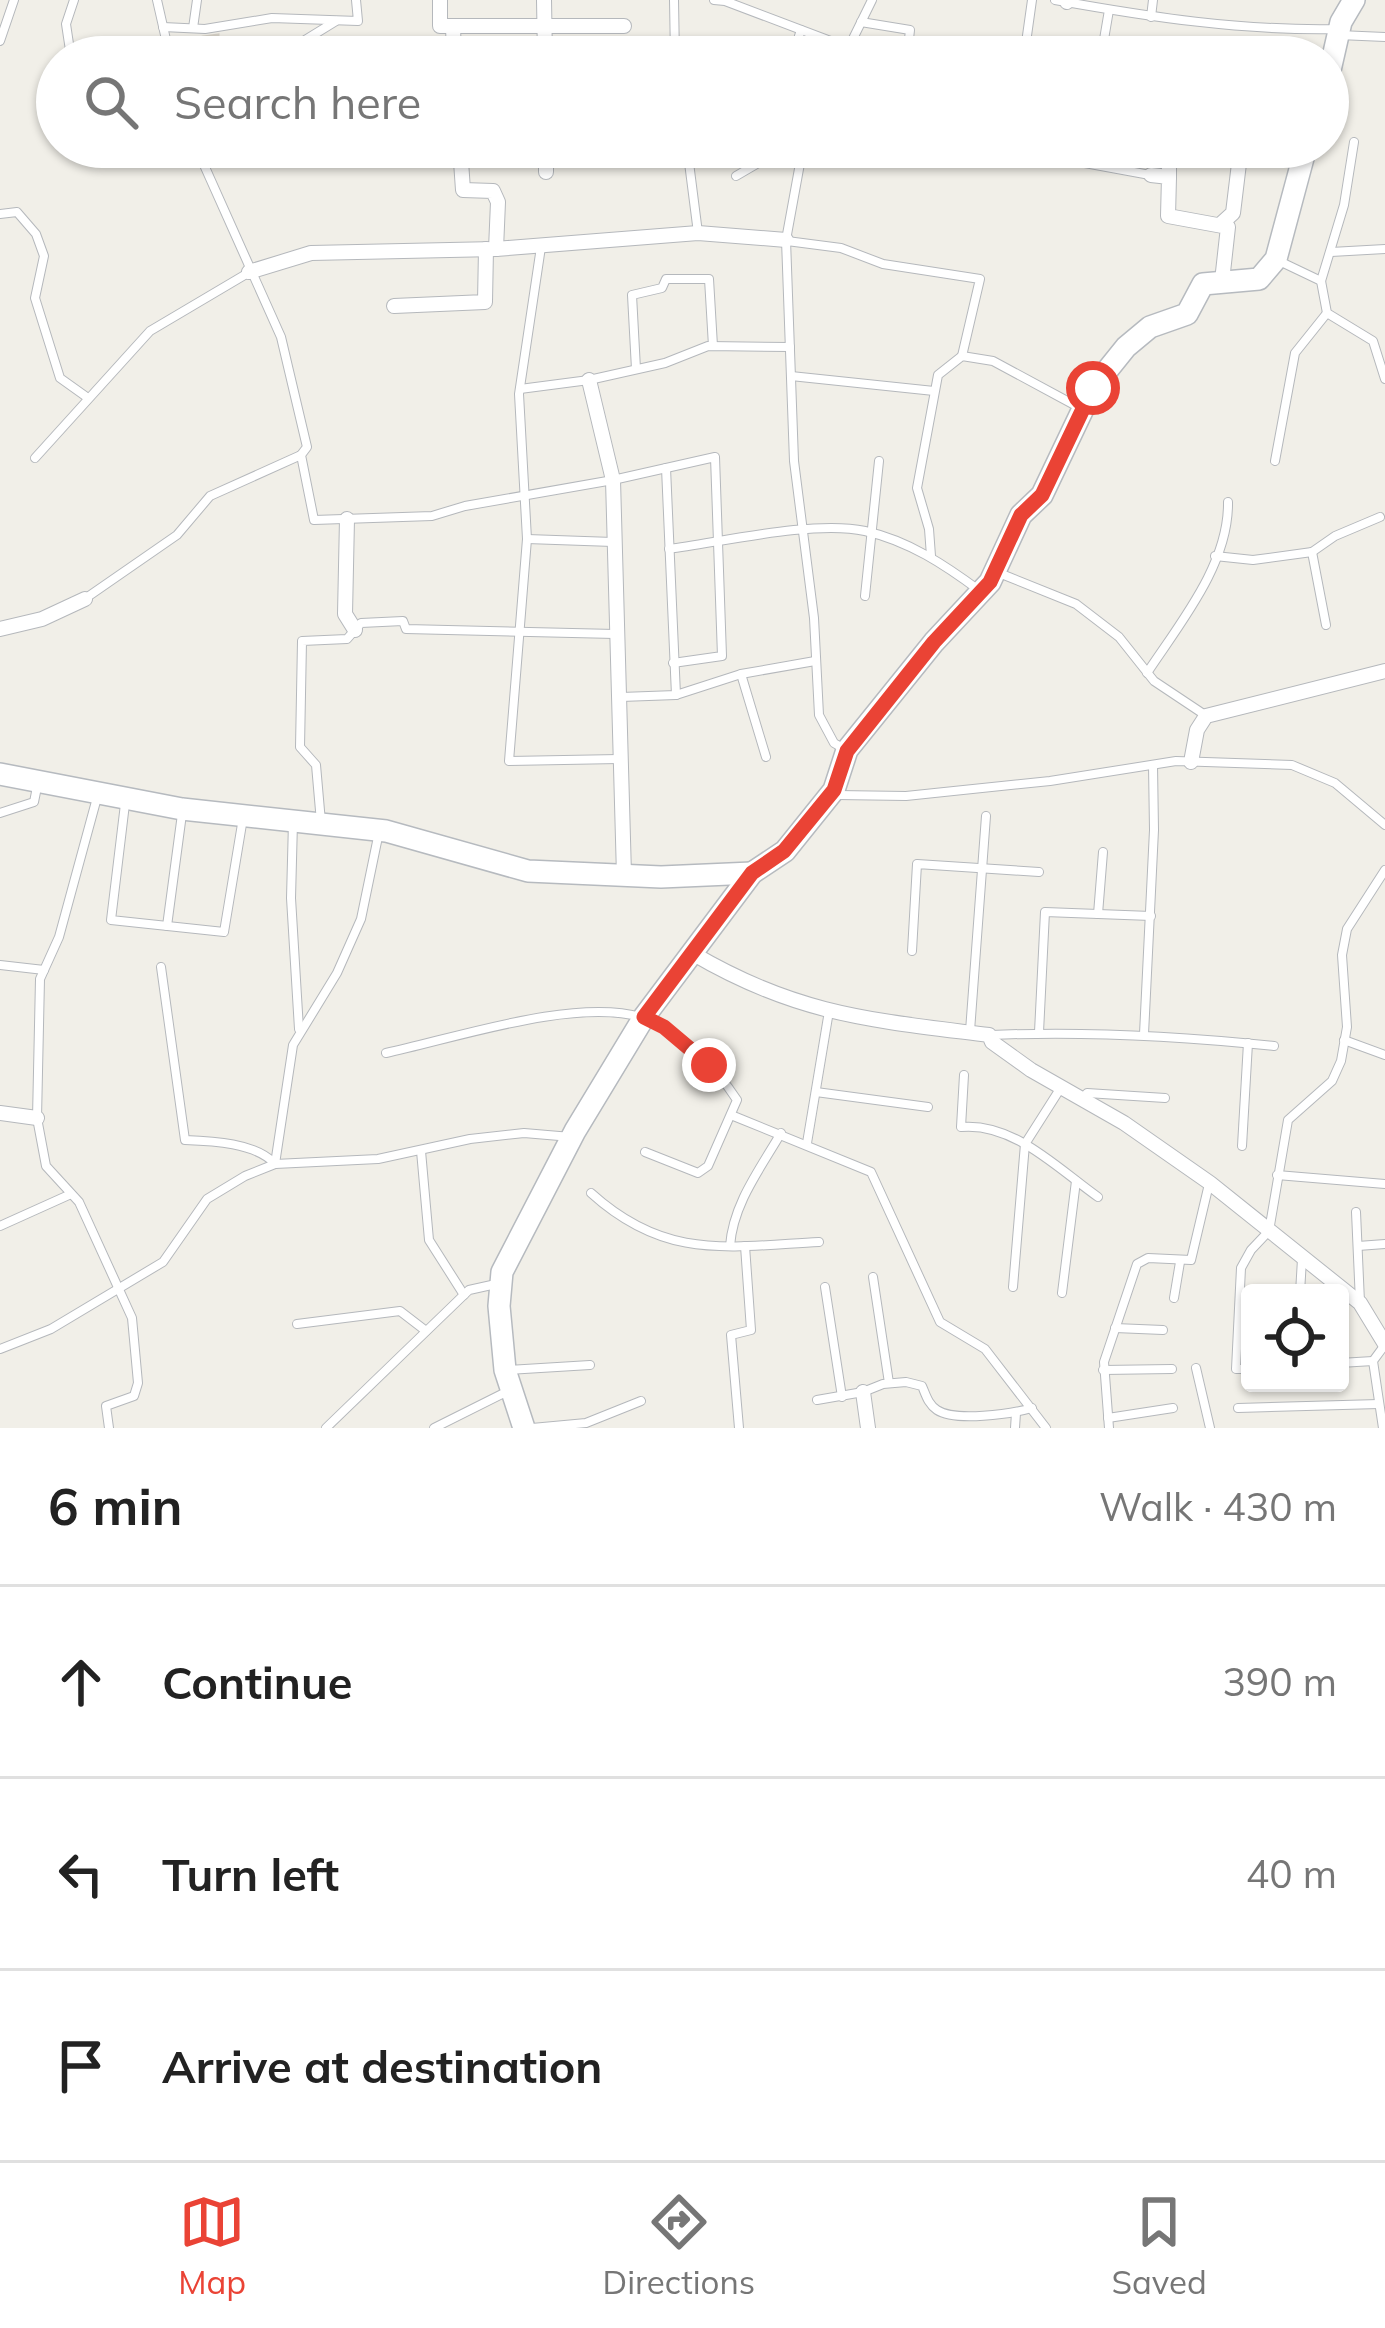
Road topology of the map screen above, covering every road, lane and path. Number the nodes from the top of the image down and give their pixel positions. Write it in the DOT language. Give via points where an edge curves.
graph roads {
  1 [pos="74,0"];
  2 [pos="157,0"];
  3 [pos="196,0"];
  4 [pos="356,0"];
  5 [pos="440,0"];
  6 [pos="544,0"];
  7 [pos="674,0"];
  8 [pos="714,0"];
  9 [pos="872,0"];
  10 [pos="1032,0"];
  11 [pos="1153,0"];
  12 [pos="1354,0"];
  13 [pos="1063,1"];
  14 [pos="8,6"];
  15 [pos="1109,10"];
  16 [pos="1151,17"];
  17 [pos="338,20"];
  18 [pos="861,22"];
  19 [pos="453,26"];
  20 [pos="544,26"];
  21 [pos="624,26"];
  22 [pos="163,27"];
  23 [pos="193,28"];
  24 [pos="801,30"];
  25 [pos="1339,32"];
  26 [pos="68,36"];
  27 [pos="165,36"];
  28 [pos="312,36"];
  29 [pos="453,36"];
  30 [pos="544,36"];
  31 [pos="675,36"];
  32 [pos="799,36"];
  33 [pos="813,36"];
  34 [pos="854,36"];
  35 [pos="909,36"];
  36 [pos="1027,36"];
  37 [pos="1105,36"];
  38 [pos="1338,36"];
  39 [pos="1385,37"];
  40 [pos="0,41"];
  41 [pos="1354,142"];
  42 [pos="205,168"];
  43 [pos="461,168"];
  44 [pos="546,168"];
  45 [pos="690,168"];
  46 [pos="750,168"];
  47 [pos="799,168"];
  48 [pos="1113,168"];
  49 [pos="1168,168"];
  50 [pos="1238,168"];
  51 [pos="1300,168"];
  52 [pos="546,172"];
  53 [pos="1151,175"];
  54 [pos="736,176"];
  55 [pos="1168,177"];
  56 [pos="0,214"];
  57 [pos="1222,223"];
  58 [pos="698,233"];
  59 [pos="786,241"];
  60 [pos="541,246"];
  61 [pos="491,249"];
  62 [pos="1385,249"];
  63 [pos="1331,252"];
  64 [pos="1276,259"];
  65 [pos="249,272"];
  66 [pos="1222,281"];
  67 [pos="1321,281"];
  68 [pos="394,306"];
  69 [pos="1327,313"];
  70 [pos="1373,341"];
  71 [pos="1385,345"];
  72 [pos="713,346"];
  73 [pos="790,346"];
  74 [pos="962,356"];
  75 [pos="636,369"];
  76 [pos="791,376"];
  77 [pos="1385,379"];
  78 [pos="589,380"];
  79 [pos="520,388"];
  80 [pos="934,391"];
  81 [pos="88,398"];
  82 [pos="1083,410"];
  83 [pos="301,455"];
  84 [pos="35,458"];
  85 [pos="879,461"];
  86 [pos="1275,461"];
  87 [pos="666,468"];
  88 [pos="613,480"];
  89 [pos="527,497"];
  90 [pos="1228,502"];
  91 [pos="1380,517"];
  92 [pos="347,519"];
  93 [pos="803,531"];
  94 [pos="872,533"];
  95 [pos="527,539"];
  96 [pos="615,542"];
  97 [pos="718,542"];
  98 [pos="669,549"];
  99 [pos="1312,552"];
  100 [pos="931,556"];
  101 [pos="1215,556"];
  102 [pos="995,571"];
  103 [pos="980,591"];
  104 [pos="865,596"];
  105 [pos="85,599"];
  106 [pos="1326,625"];
  107 [pos="0,629"];
  108 [pos="355,630"];
  109 [pos="519,633"];
  110 [pos="618,634"];
  111 [pos="815,661"];
  112 [pos="673,663"];
  113 [pos="1385,671"];
  114 [pos="1147,673"];
  115 [pos="741,674"];
  116 [pos="676,694"];
  117 [pos="619,697"];
  118 [pos="1206,716"];
  119 [pos="847,751"];
  120 [pos="766,757"];
  121 [pos="621,759"];
  122 [pos="1191,761"];
  123 [pos="1153,765"];
  124 [pos="0,774"];
  125 [pos="38,781"];
  126 [pos="98,792"];
  127 [pos="830,795"];
  128 [pos="125,798"];
  129 [pos="182,809"];
  130 [pos="0,813"];
  131 [pos="986,816"];
  132 [pos="243,817"];
  133 [pos="293,821"];
  134 [pos="322,823"];
  135 [pos="1385,824"];
  136 [pos="380,830"];
  137 [pos="1103,852"];
  138 [pos="982,868"];
  139 [pos="1385,870"];
  140 [pos="1039,872"];
  141 [pos="752,873"];
  142 [pos="624,875"];
  143 [pos="1098,914"];
  144 [pos="1151,916"];
  145 [pos="167,926"];
  146 [pos="912,951"];
  147 [pos="692,953"];
  148 [pos="0,965"];
  149 [pos="161,967"];
  150 [pos="44,970"];
  151 [pos="829,1011"];
  152 [pos="644,1017"];
  153 [pos="969,1032"];
  154 [pos="300,1033"];
  155 [pos="1039,1033"];
  156 [pos="1144,1034"];
  157 [pos="989,1035"];
  158 [pos="1344,1040"];
  159 [pos="1248,1043"];
  160 [pos="1274,1046"];
  161 [pos="386,1053"];
  162 [pos="1385,1055"];
  163 [pos="964,1075"];
  164 [pos="1061,1087"];
  165 [pos="816,1092"];
  166 [pos="1165,1098"];
  167 [pos="1082,1100"];
  168 [pos="928,1107"];
  169 [pos="0,1113"];
  170 [pos="731,1115"];
  171 [pos="37,1118"];
  172 [pos="781,1133"];
  173 [pos="572,1137"];
  174 [pos="807,1143"];
  175 [pos="1025,1144"];
  176 [pos="1242,1146"];
  177 [pos="421,1151"];
  178 [pos="646,1152"];
  179 [pos="275,1164"];
  180 [pos="1277,1175"];
  181 [pos="1076,1181"];
  182 [pos="1210,1183"];
  183 [pos="1385,1184"];
  184 [pos="591,1193"];
  185 [pos="71,1194"];
  186 [pos="1098,1197"];
  187 [pos="1357,1212"];
  188 [pos="0,1226"];
  189 [pos="1269,1231"];
  190 [pos="819,1242"];
  191 [pos="1385,1244"];
  192 [pos="730,1246"];
  193 [pos="745,1246"];
  194 [pos="1358,1246"];
  195 [pos="1302,1258"];
  196 [pos="1180,1262"];
  197 [pos="873,1276"];
  198 [pos="501,1283"];
  199 [pos="1301,1284"];
  200 [pos="825,1287"];
  201 [pos="1013,1287"];
  202 [pos="118,1288"];
  203 [pos="1062,1293"];
  204 [pos="464,1295"];
  205 [pos="1174,1298"];
  206 [pos="1360,1303"];
  207 [pos="297,1324"];
  208 [pos="1114,1328"];
  209 [pos="426,1330"];
  210 [pos="1163,1330"];
  211 [pos="1385,1344"];
  212 [pos="0,1349"];
  213 [pos="1373,1360"];
  214 [pos="1349,1362"];
  215 [pos="590,1365"];
  216 [pos="1196,1368"];
  217 [pos="1172,1369"];
  218 [pos="1103,1370"];
  219 [pos="1241,1370"];
  220 [pos="508,1380"];
  221 [pos="889,1383"];
  222 [pos="862,1392"];
  223 [pos="842,1397"];
  224 [pos="817,1400"];
  225 [pos="641,1401"];
  226 [pos="1379,1404"];
  227 [pos="1032,1408"];
  228 [pos="1173,1408"];
  229 [pos="1238,1408"];
  230 [pos="1016,1413"];
  231 [pos="1108,1423"];
  232 [pos="109,1428"];
  233 [pos="326,1428"];
  234 [pos="434,1428"];
  235 [pos="528,1428"];
  236 [pos="739,1428"];
  237 [pos="868,1428"];
  238 [pos="1016,1428"];
  239 [pos="1046,1428"];
  240 [pos="1210,1428"];
  241 [pos="1383,1428"];
  1 -- 26 [label="lane"];
  2 -- 22 [label="lane"];
  3 -- 23 [label="lane"];
  4 -- 17 [label="lane" via="358,21"];
  5 -- 19 [label="street" via="440,26"];
  6 -- 20 [label="street"];
  7 -- 31 [label="lane"];
  8 -- 24 [label="lane"];
  9 -- 18 [label="lane"];
  10 -- 36 [label="lane"];
  11 -- 16 [label="lane"];
  12 -- 25 [label="street"];
  13 -- 15 [label="lane"];
  14 -- 40 [label="lane"];
  15 -- 16 [label="lane"];
  15 -- 37 [label="lane"];
  16 -- 25 [label="lane"];
  17 -- 23 [label="lane"];
  17 -- 28 [label="lane"];
  18 -- 34 [label="lane"];
  18 -- 35 [label="lane"];
  19 -- 20 [label="street"];
  19 -- 29 [label="street"];
  20 -- 21 [label="street"];
  20 -- 30 [label="street"];
  22 -- 23 [label="lane"];
  22 -- 27 [label="lane"];
  24 -- 32 [label="lane"];
  24 -- 33 [label="lane"];
  25 -- 38 [label="street"];
  25 -- 39 [label="lane"];
  41 -- 63 [label="lane"];
  42 -- 65 [label="lane"];
  43 -- 61 [label="street" via="463,190 493,190 498,202"];
  44 -- 52 [label="street"];
  45 -- 58 [label="lane"];
  46 -- 54 [label="lane"];
  47 -- 59 [label="lane"];
  48 -- 53 [label="lane"];
  49 -- 55 [label="street"];
  50 -- 57 [label="street" via="1233,213"];
  51 -- 64 [label="street"];
  53 -- 55 [label="street"];
  55 -- 57 [label="street" via="1168,216"];
  56 -- 81 [label="lane" via="16,212 36,234 44,256 35,298 51,352 60,377"];
  57 -- 66 [label="street"];
  58 -- 59 [label="street"];
  58 -- 60 [label="street"];
  59 -- 73 [label="lane"];
  59 -- 74 [label="lane" via="980,278"];
  60 -- 61 [label="street"];
  60 -- 79 [label="lane"];
  61 -- 65 [label="street" via="310,254"];
  61 -- 68 [label="street" via="485,302"];
  62 -- 63 [label="lane"];
  63 -- 67 [label="lane"];
  64 -- 66 [label="street" via="1259,279"];
  64 -- 67 [label="lane"];
  65 -- 81 [label="lane" via="150,331"];
  65 -- 83 [label="lane" via="280,337 307,447"];
  66 -- 82 [label="street" via="1203,284 1187,314 1150,327 1126,347"];
  67 -- 69 [label="lane"];
  69 -- 70 [label="lane"];
  69 -- 86 [label="lane" via="1295,353"];
  70 -- 71 [label="lane"];
  70 -- 77 [label="lane"];
  72 -- 73 [label="lane"];
  72 -- 75 [label="lane"];
  72 -- 75 [label="lane" via="709,279 666,278 662,288 632,295"];
  73 -- 76 [label="lane"];
  74 -- 80 [label="lane" via="938,375"];
  74 -- 82 [label="lane" via="993,361"];
  75 -- 78 [label="lane"];
  76 -- 80 [label="lane"];
  76 -- 93 [label="lane"];
  78 -- 79 [label="lane"];
  78 -- 88 [label="street"];
  79 -- 89 [label="lane"];
  80 -- 100 [label="lane" via="917,488"];
  81 -- 84 [label="lane"];
  82 -- 102 [label="street"];
  83 -- 92 [label="lane" via="314,520"];
  83 -- 105 [label="lane" via="210,496 177,535"];
  85 -- 94 [label="lane"];
  87 -- 88 [label="lane"];
  87 -- 97 [label="lane" via="715,457"];
  87 -- 98 [label="lane"];
  88 -- 89 [label="lane"];
  88 -- 96 [label="street"];
  89 -- 92 [label="lane" via="432,516"];
  89 -- 95 [label="lane"];
  90 -- 101 [label="lane"];
  91 -- 99 [label="lane"];
  92 -- 108 [label="street" via="345,614"];
  93 -- 94 [label="lane"];
  93 -- 97 [label="lane"];
  93 -- 111 [label="lane"];
  94 -- 100 [label="lane"];
  94 -- 104 [label="lane"];
  95 -- 96 [label="lane"];
  95 -- 109 [label="lane"];
  96 -- 110 [label="street"];
  97 -- 98 [label="lane"];
  97 -- 112 [label="lane" via="722,656"];
  98 -- 112 [label="lane"];
  99 -- 101 [label="lane"];
  99 -- 106 [label="lane"];
  100 -- 103 [label="lane"];
  101 -- 114 [label="lane"];
  102 -- 103 [label="street"];
  102 -- 114 [label="lane" via="1076,604 1119,637"];
  103 -- 119 [label="street"];
  105 -- 107 [label="street"];
  108 -- 109 [label="lane" via="404,621 406,628"];
  108 -- 134 [label="lane" via="347,640 302,641 300,747 316,765"];
  109 -- 110 [label="lane"];
  109 -- 121 [label="lane" via="509,761"];
  110 -- 117 [label="street"];
  111 -- 115 [label="lane"];
  111 -- 119 [label="lane" via="819,715"];
  112 -- 116 [label="lane"];
  113 -- 118 [label="street"];
  114 -- 118 [label="lane"];
  115 -- 116 [label="lane"];
  115 -- 120 [label="lane"];
  116 -- 117 [label="lane"];
  117 -- 121 [label="street"];
  118 -- 122 [label="street"];
  119 -- 127 [label="street"];
  121 -- 142 [label="street"];
  122 -- 123 [label="lane"];
  122 -- 135 [label="lane" via="1292,765 1336,783"];
  123 -- 127 [label="lane" via="906,796"];
  123 -- 144 [label="lane"];
  124 -- 125 [label="street"];
  125 -- 126 [label="street"];
  125 -- 130 [label="lane" via="34,802"];
  126 -- 128 [label="street"];
  126 -- 150 [label="lane"];
  127 -- 141 [label="street" via="784,851"];
  128 -- 129 [label="street"];
  128 -- 145 [label="lane" via="111,920"];
  129 -- 132 [label="street"];
  129 -- 145 [label="lane"];
  131 -- 138 [label="lane"];
  132 -- 133 [label="street"];
  132 -- 145 [label="lane" via="224,932"];
  133 -- 134 [label="street"];
  133 -- 154 [label="lane"];
  134 -- 136 [label="street"];
  136 -- 142 [label="street" via="527,871"];
  136 -- 154 [label="lane" via="361,919"];
  137 -- 143 [label="lane"];
  138 -- 140 [label="lane"];
  138 -- 146 [label="lane" via="917,864"];
  138 -- 153 [label="lane"];
  139 -- 158 [label="lane" via="1347,929"];
  141 -- 142 [label="street"];
  141 -- 147 [label="street"];
  143 -- 144 [label="lane"];
  143 -- 155 [label="lane" via="1045,912"];
  144 -- 156 [label="lane"];
  147 -- 151 [label="street" via="744,984"];
  147 -- 152 [label="street"];
  148 -- 150 [label="lane"];
  149 -- 179 [label="lane" via="185,1140 229,1142"];
  150 -- 171 [label="lane"];
  151 -- 153 [label="street"];
  151 -- 165 [label="lane"];
  152 -- 161 [label="lane" via="608,1010 562,1015"];
  152 -- 170 [label="lane" via="727,1083 737,1100"];
  152 -- 173 [label="street"];
  153 -- 157 [label="street"];
  154 -- 179 [label="lane"];
  155 -- 156 [label="lane"];
  155 -- 157 [label="lane"];
  156 -- 159 [label="lane"];
  157 -- 164 [label="street"];
  158 -- 162 [label="lane"];
  158 -- 180 [label="lane" via="1332,1082 1288,1120"];
  159 -- 160 [label="lane"];
  159 -- 176 [label="lane"];
  163 -- 175 [label="lane" via="961,1126 986,1125"];
  164 -- 167 [label="street"];
  164 -- 175 [label="lane"];
  165 -- 168 [label="lane"];
  165 -- 174 [label="lane"];
  166 -- 167 [label="lane"];
  167 -- 182 [label="street"];
  169 -- 171 [label="street"];
  170 -- 172 [label="lane"];
  170 -- 178 [label="lane" via="698,1174"];
  171 -- 185 [label="lane" via="46,1166"];
  172 -- 174 [label="lane"];
  172 -- 192 [label="lane" via="740,1206"];
  173 -- 177 [label="lane" via="524,1133"];
  173 -- 198 [label="street"];
  174 -- 227 [label="lane" via="872,1172 940,1322 986,1348"];
  175 -- 181 [label="lane"];
  175 -- 201 [label="lane"];
  177 -- 179 [label="lane"];
  177 -- 204 [label="lane" via="429,1240"];
  179 -- 202 [label="lane" via="207,1199 163,1262"];
  180 -- 183 [label="lane"];
  180 -- 189 [label="lane"];
  181 -- 186 [label="lane"];
  181 -- 203 [label="lane"];
  182 -- 189 [label="street"];
  182 -- 196 [label="lane" via="1196,1253"];
  184 -- 192 [label="lane" via="652,1236"];
  185 -- 188 [label="lane"];
  185 -- 202 [label="lane"];
  187 -- 194 [label="lane"];
  189 -- 195 [label="street"];
  189 -- 219 [label="lane" via="1241,1268"];
  190 -- 193 [label="lane"];
  191 -- 194 [label="lane"];
  192 -- 193 [label="lane"];
  193 -- 236 [label="lane" via="752,1330 731,1335"];
  194 -- 206 [label="lane"];
  195 -- 199 [label="lane"];
  195 -- 206 [label="street"];
  196 -- 205 [label="lane"];
  196 -- 208 [label="lane" via="1137,1264"];
  197 -- 221 [label="lane"];
  198 -- 204 [label="lane"];
  198 -- 220 [label="street"];
  200 -- 223 [label="lane"];
  202 -- 212 [label="lane"];
  202 -- 232 [label="lane" via="132,1318 138,1383 134,1396 106,1406"];
  204 -- 209 [label="lane"];
  206 -- 211 [label="street"];
  207 -- 209 [label="lane" via="400,1311"];
  208 -- 210 [label="lane"];
  208 -- 218 [label="lane"];
  209 -- 233 [label="lane"];
  211 -- 213 [label="lane"];
  213 -- 214 [label="lane"];
  213 -- 226 [label="lane"];
  215 -- 220 [label="lane"];
  216 -- 240 [label="lane"];
  217 -- 218 [label="lane"];
  218 -- 231 [label="lane"];
  220 -- 234 [label="lane"];
  220 -- 235 [label="street"];
  221 -- 222 [label="lane"];
  221 -- 230 [label="lane" via="922,1386 943,1414"];
  222 -- 223 [label="lane"];
  222 -- 237 [label="street"];
  223 -- 224 [label="lane"];
  225 -- 235 [label="lane" via="586,1423"];
  226 -- 229 [label="lane"];
  226 -- 241 [label="lane"];
  227 -- 230 [label="lane"];
  227 -- 239 [label="lane"];
  228 -- 231 [label="lane"];
  230 -- 238 [label="lane"];
}
